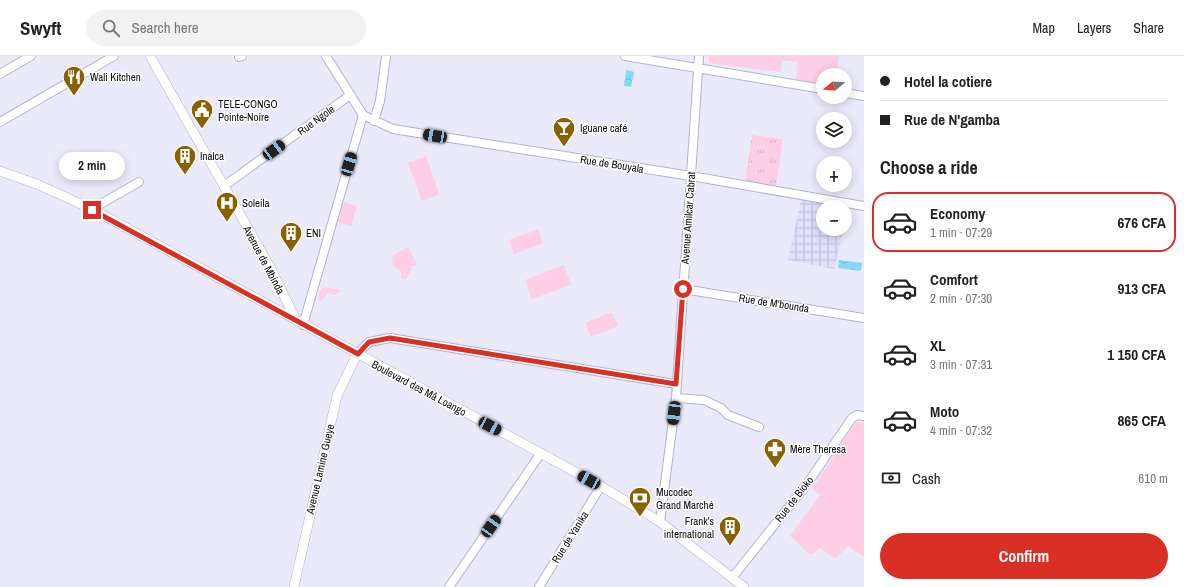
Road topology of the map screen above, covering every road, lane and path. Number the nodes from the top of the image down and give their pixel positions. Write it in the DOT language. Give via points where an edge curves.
graph roads {
  1 [pos="31,56"];
  2 [pos="114,56"];
  3 [pos="150,56"];
  4 [pos="326,56"];
  5 [pos="386,56"];
  6 [pos="625,56"];
  7 [pos="699,56"];
  8 [pos="698,68"];
  9 [pos="0,74"];
  10 [pos="816,88"];
  11 [pos="852,94"];
  12 [pos="349,96"];
  13 [pos="864,96"];
  14 [pos="363,115"];
  15 [pos="374,121"];
  16 [pos="0,122"];
  17 [pos="0,171"];
  18 [pos="691,176"];
  19 [pos="139,182"];
  20 [pos="224,186"];
  21 [pos="864,206"];
  22 [pos="92,210"];
  23 [pos="683,289"];
  24 [pos="295,318"];
  25 [pos="864,318"];
  26 [pos="303,325"];
  27 [pos="358,354"];
  28 [pos="676,384"];
  29 [pos="676,398"];
  30 [pos="864,416"];
  31 [pos="759,427"];
  32 [pos="541,453"];
  33 [pos="601,486"];
  34 [pos="660,522"];
  35 [pos="732,578"];
  36 [pos="294,587"];
  37 [pos="449,587"];
  38 [pos="538,587"];
  39 [pos="744,587"];
  1 -- 9 [label="street"];
  2 -- 16 [label="street"];
  3 -- 20 [label="street, Avenue de Mbinda"];
  4 -- 12 [label="street"];
  5 -- 15 [label="street" via="380,101"];
  6 -- 8 [label="street"];
  7 -- 8 [label="street, Avenue Amilcar Cabrat"];
  8 -- 10 [label="street"];
  8 -- 18 [label="street, Avenue Amilcar Cabrat"];
  11 -- 13 [label="street"];
  12 -- 14 [label="street"];
  12 -- 20 [label="street, Rue Ngole"];
  14 -- 15 [label="street, Rue de Bouyala"];
  14 -- 26 [label="street"];
  15 -- 18 [label="street, Rue de Bouyala" via="407,132"];
  17 -- 22 [label="street" via="39,185"];
  18 -- 21 [label="street, Rue de Bouyala"];
  18 -- 23 [label="street, Avenue Amilcar Cabrat"];
  19 -- 22 [label="street"];
  20 -- 24 [label="street, Avenue de Mbinda" via="270,267"];
  22 -- 24 [label="street"];
  23 -- 25 [label="street, Rue de M'bounda"];
  23 -- 28 [label="street, Avenue Amilcar Cabrat"];
  24 -- 26 [label="street, Boulevard des Mâ Loango"];
  26 -- 27 [label="street, Boulevard des Mâ Loango"];
  27 -- 28 [label="street" via="369,342 390,338"];
  27 -- 32 [label="street, Boulevard des Mâ Loango"];
  27 -- 36 [label="street, Avenue Lamine Gueye" via="337,396"];
  28 -- 29 [label="street, Avenue Amilcar Cabrat"];
  29 -- 31 [label="street" via="704,400 734,418"];
  29 -- 34 [label="street, Avenue Amilcar Cabrat"];
  30 -- 35 [label="street, Rue de Bioko" via="857,415 852,418 807,484"];
  32 -- 33 [label="street, Boulevard des Mâ Loango"];
  32 -- 37 [label="street"];
  33 -- 34 [label="street, Boulevard des Mâ Loango"];
  33 -- 38 [label="street, Rue de Yanika"];
  34 -- 35 [label="street, Boulevard des Mâ Loango"];
  35 -- 39 [label="street, Boulevard des Mâ Loango"];
}
